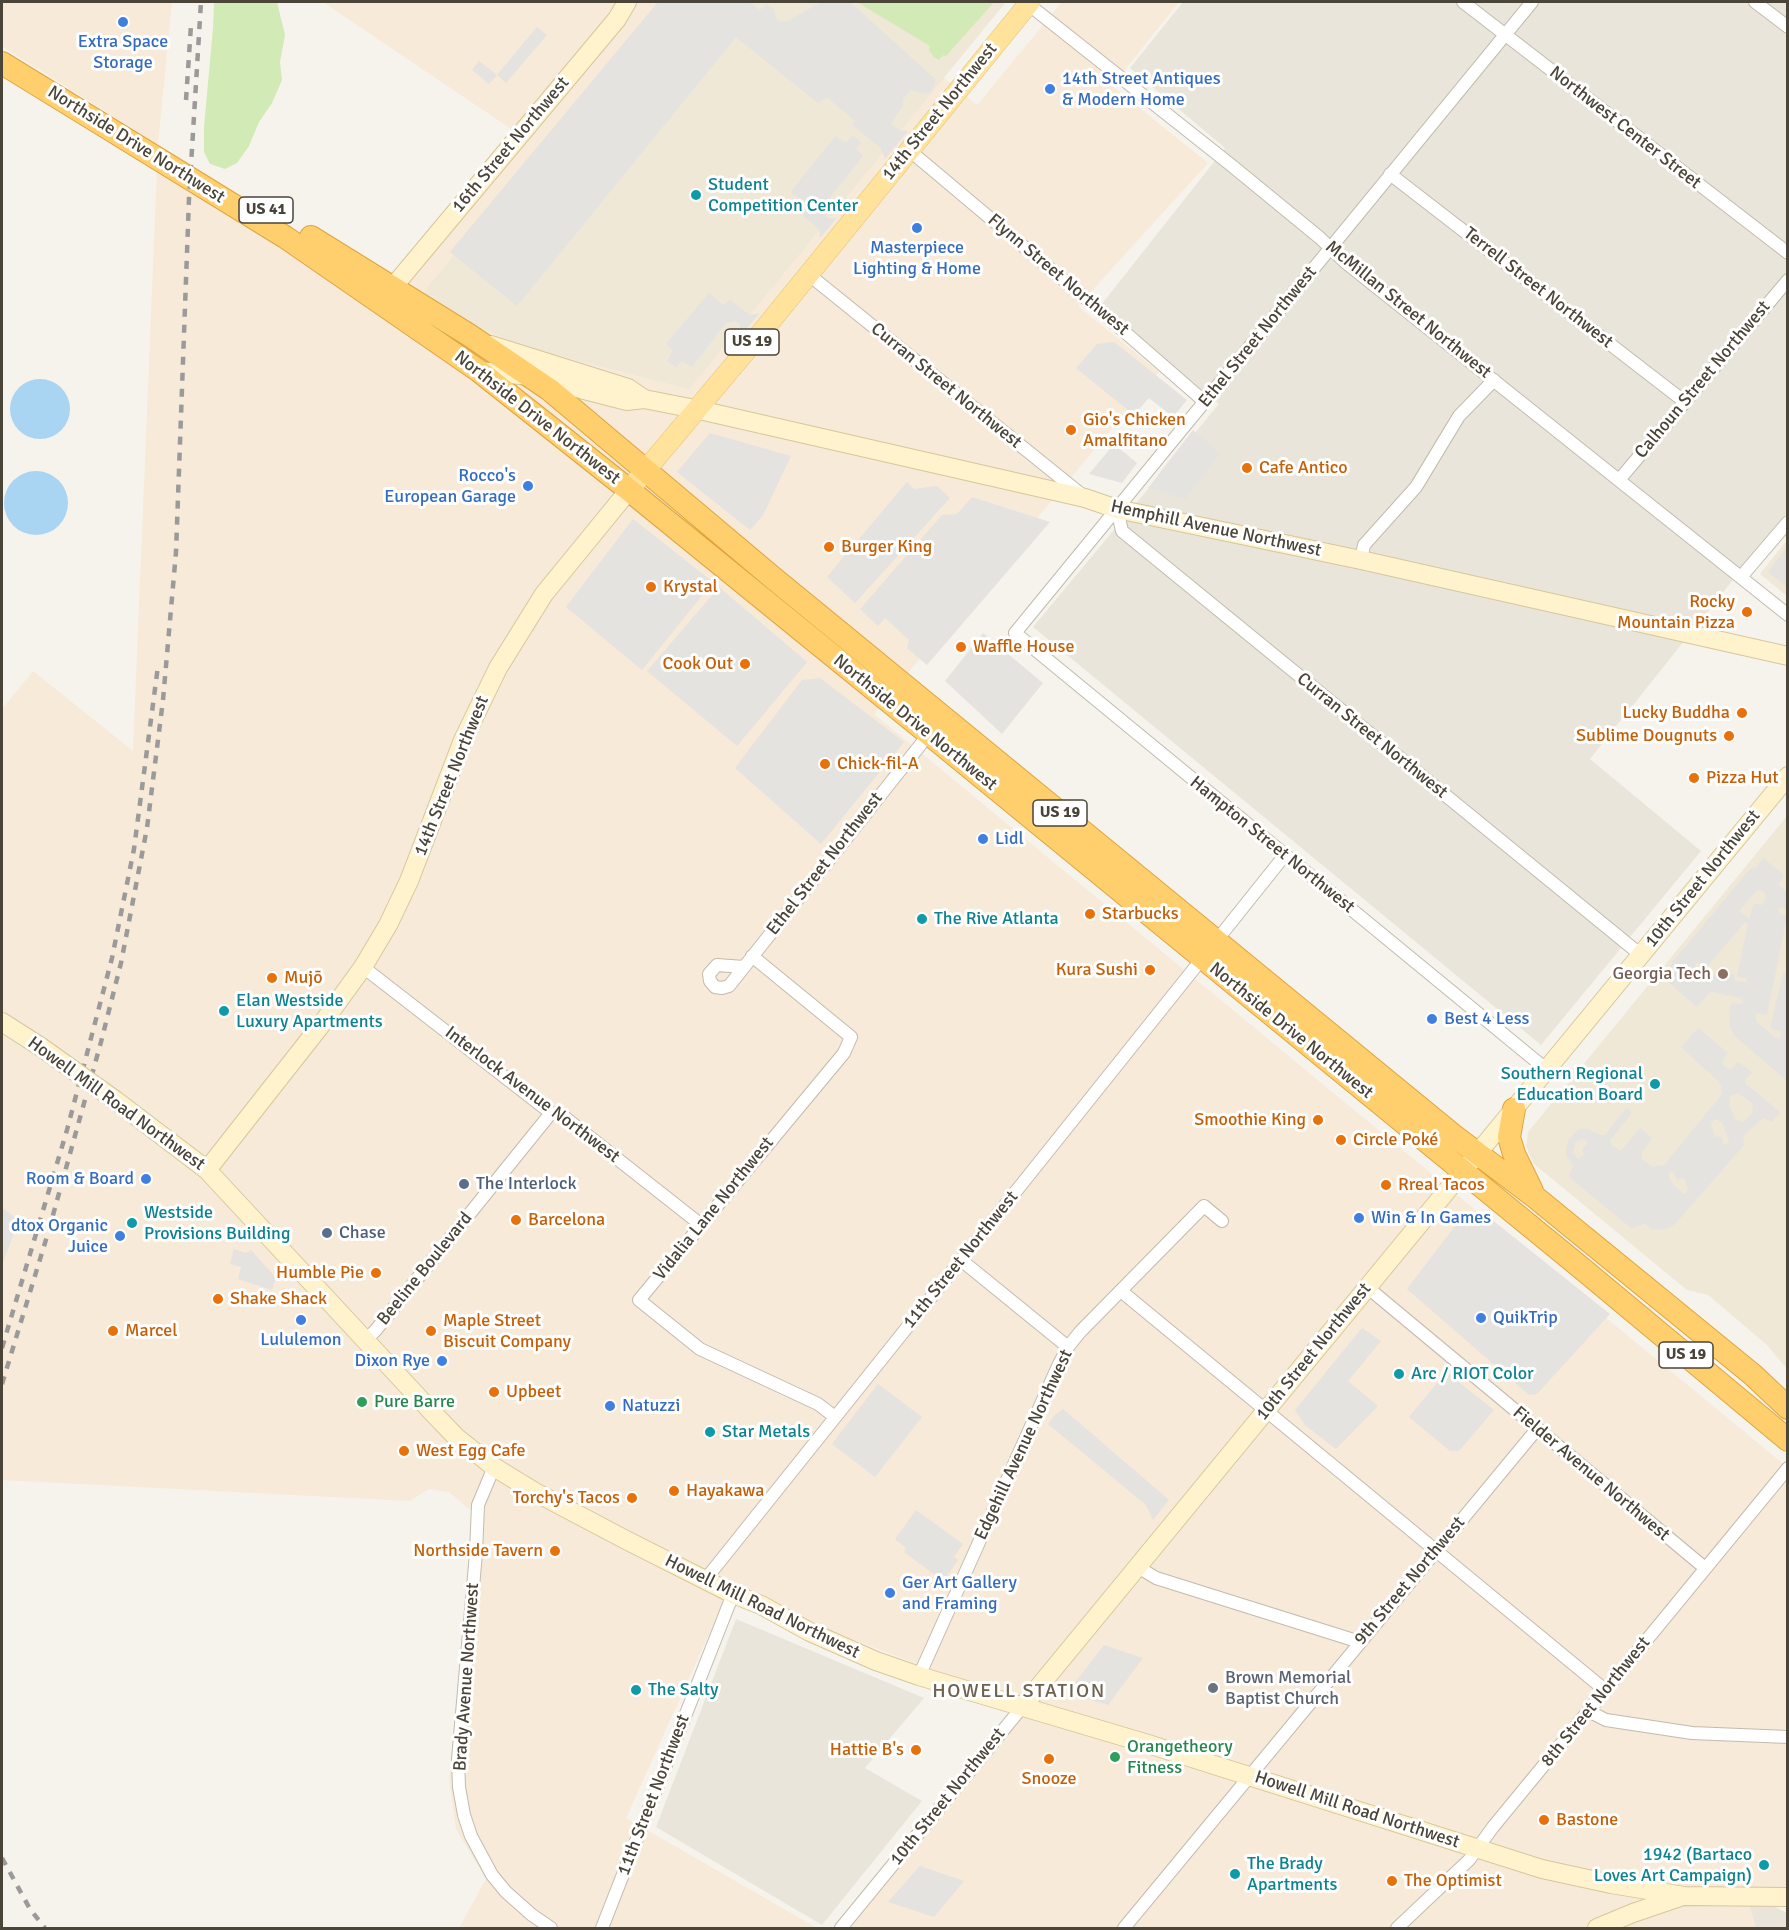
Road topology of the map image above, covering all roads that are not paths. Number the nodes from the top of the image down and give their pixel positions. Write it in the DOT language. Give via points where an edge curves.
graph roads {
  1 [pos="627,2"];
  2 [pos="1463,2"];
  3 [pos="1532,2"];
  4 [pos="1755,2"];
  5 [pos="1029,3"];
  6 [pos="1788,27"];
  7 [pos="1504,35"];
  8 [pos="2,45"];
  9 [pos="2,63"];
  10 [pos="909,150"];
  11 [pos="1390,174"];
  12 [pos="1330,248"];
  13 [pos="1788,253"];
  14 [pos="808,274"];
  15 [pos="1788,280"];
  16 [pos="393,287"];
  17 [pos="479,341"];
  18 [pos="479,371"];
  19 [pos="530,376"];
  20 [pos="1494,380"];
  21 [pos="644,399"];
  22 [pos="1205,402"];
  23 [pos="1685,402"];
  24 [pos="695,409"];
  25 [pos="646,469"];
  26 [pos="1619,480"];
  27 [pos="629,490"];
  28 [pos="1085,498"];
  29 [pos="1117,508"];
  30 [pos="1788,522"];
  31 [pos="1361,560"];
  32 [pos="1741,578"];
  33 [pos="1788,615"];
  34 [pos="1029,616"];
  35 [pos="1788,656"];
  36 [pos="929,734"];
  37 [pos="1788,776"];
  38 [pos="1048,802"];
  39 [pos="1285,855"];
  40 [pos="1209,949"];
  41 [pos="1641,955"];
  42 [pos="752,956"];
  43 [pos="363,967"];
  44 [pos="744,967"];
  45 [pos="2,1022"];
  46 [pos="1547,1070"];
  47 [pos="1514,1109"];
  48 [pos="551,1113"];
  49 [pos="1477,1153"];
  50 [pos="207,1170"];
  51 [pos="1463,1170"];
  52 [pos="1535,1197"];
  53 [pos="1222,1221"];
  54 [pos="700,1224"];
  55 [pos="961,1260"];
  56 [pos="1367,1287"];
  57 [pos="1121,1290"];
  58 [pos="365,1340"];
  59 [pos="1068,1347"];
  60 [pos="1788,1408"];
  61 [pos="1266,1411"];
  62 [pos="835,1417"];
  63 [pos="1537,1429"];
  64 [pos="1788,1440"];
  65 [pos="494,1467"];
  66 [pos="1788,1468"];
  67 [pos="1436,1550"];
  68 [pos="1138,1567"];
  69 [pos="1705,1568"];
  70 [pos="705,1580"];
  71 [pos="733,1594"];
  72 [pos="1360,1642"];
  73 [pos="919,1676"];
  74 [pos="1605,1690"];
  75 [pos="1023,1706"];
  76 [pos="1588,1711"];
  77 [pos="1788,1737"];
  78 [pos="1250,1776"];
  79 [pos="1477,1849"];
  80 [pos="1684,1896"];
  81 [pos="1788,1897"];
  82 [pos="551,1929"];
  83 [pos="602,1929"];
  84 [pos="841,1929"];
  85 [pos="1124,1929"];
  86 [pos="1397,1929"];
  87 [pos="1598,1929"];
  1 -- 16 [label="main road, 16th Street Northwest" via="617,20"];
  2 -- 7 [label="street, Northwest Center Street"];
  3 -- 7 [label="street, Ethel Street Northwest"];
  4 -- 6 [label="street"];
  5 -- 10 [label="main road, 14th Street Northwest / US 19"];
  5 -- 12 [label="street, McMillan Street Northwest"];
  7 -- 11 [label="street, Ethel Street Northwest"];
  7 -- 13 [label="street, Northwest Center Street"];
  8 -- 16 [label="highway, Northside Drive Northwest / US 41"];
  9 -- 18 [label="highway, Northside Drive Northwest / US 41" via="285,237"];
  10 -- 14 [label="main road, 14th Street Northwest / US 19"];
  10 -- 22 [label="street, Flynn Street Northwest"];
  11 -- 12 [label="street, Ethel Street Northwest"];
  11 -- 23 [label="street, Terrell Street Northwest"];
  12 -- 20 [label="street, McMillan Street Northwest"];
  12 -- 22 [label="street, Ethel Street Northwest"];
  14 -- 24 [label="main road, 14th Street Northwest / US 19"];
  14 -- 28 [label="street, Curran Street Northwest"];
  15 -- 23 [label="street, Calhoun Street Northwest"];
  16 -- 17 [label="highway, Northside Drive Northwest / US 41"];
  17 -- 19 [label="highway, Northside Drive Northwest / US 41"];
  17 -- 21 [label="main road, Hemphill Avenue Northwest" via="628,388"];
  18 -- 19 [label="main road, Hemphill Avenue Northwest"];
  18 -- 27 [label="highway, Northside Drive Northwest / US 41"];
  19 -- 21 [label="main road, Hemphill Avenue Northwest" via="627,401"];
  19 -- 25 [label="highway, Northside Drive Northwest / US 41"];
  20 -- 26 [label="street, McMillan Street Northwest"];
  20 -- 31 [label="street" via="1459,416 1416,487 1365,545"];
  21 -- 24 [label="main road, Hemphill Avenue Northwest"];
  22 -- 29 [label="street, Ethel Street Northwest"];
  23 -- 26 [label="street, Calhoun Street Northwest"];
  24 -- 25 [label="main road, 14th Street Northwest / US 19"];
  24 -- 28 [label="main road, Hemphill Avenue Northwest"];
  25 -- 27 [label="main road, 14th Street Northwest / US 19"];
  25 -- 38 [label="highway, Northside Drive Northwest / US 19"];
  26 -- 32 [label="street, McMillan Street Northwest"];
  27 -- 36 [label="highway, Northside Drive Northwest / US 19"];
  27 -- 43 [label="main road, 14th Street Northwest" via="544,594 498,668 463,740 409,881"];
  28 -- 29 [label="main road, Hemphill Avenue Northwest"];
  29 -- 31 [label="main road, Hemphill Avenue Northwest"];
  29 -- 34 [label="street, Ethel Street Northwest"];
  29 -- 41 [label="street, Curran Street Northwest" via="1122,531"];
  30 -- 32 [label="street"];
  31 -- 35 [label="main road, Hemphill Avenue Northwest"];
  32 -- 33 [label="street, McMillan Street Northwest"];
  34 -- 39 [label="street, Hampton Street Northwest" via="1015,633"];
  36 -- 38 [label="highway" via="957,740 1014,787"];
  36 -- 40 [label="highway, Northside Drive Northwest / US 19"];
  36 -- 42 [label="street, Ethel Street Northwest"];
  37 -- 41 [label="main road, 10th Street Northwest"];
  38 -- 40 [label="highway, Northside Drive Northwest / US 19"];
  39 -- 40 [label="street, 11th Street Northwest"];
  39 -- 46 [label="street, Hampton Street Northwest"];
  40 -- 49 [label="highway, Northside Drive Northwest / US 19"];
  40 -- 51 [label="highway, Northside Drive Northwest / US 19"];
  40 -- 55 [label="street, 11th Street Northwest"];
  41 -- 46 [label="main road, 10th Street Northwest"];
  42 -- 44 [label="street, Ethel Street Northwest"];
  42 -- 54 [label="street, Vidalia Lane Northwest" via="851,1037 843,1053"];
  43 -- 48 [label="street, Interlock Avenue Northwest"];
  43 -- 50 [label="main road, 14th Street Northwest"];
  45 -- 50 [label="main road, Howell Mill Road Northwest, bridge"];
  46 -- 47 [label="main road, 10th Street Northwest"];
  47 -- 49 [label="main road, 10th Street Northwest"];
  47 -- 52 [label="highway" via="1509,1137"];
  48 -- 54 [label="street, Interlock Avenue Northwest" via="563,1116"];
  48 -- 58 [label="street, Beeline Boulevard"];
  49 -- 51 [label="main road, 10th Street Northwest"];
  49 -- 52 [label="highway, Northside Drive Northwest / US 19"];
  50 -- 58 [label="main road, Howell Mill Road Northwest"];
  51 -- 56 [label="main road, 10th Street Northwest"];
  51 -- 64 [label="highway, Northside Drive Northwest / US 19"];
  52 -- 60 [label="highway, Northside Drive Northwest / US 19" via="1754,1375"];
  53 -- 57 [label="street, Edgehill Avenue Northwest" via="1204,1206"];
  54 -- 62 [label="street, Vidalia Lane Northwest" via="639,1300 700,1349 818,1404"];
  55 -- 59 [label="street"];
  55 -- 62 [label="street, 11th Street Northwest"];
  56 -- 61 [label="main road, 10th Street Northwest"];
  56 -- 63 [label="street, Fielder Avenue Northwest"];
  57 -- 59 [label="street, Edgehill Avenue Northwest"];
  57 -- 61 [label="street"];
  58 -- 65 [label="main road, Howell Mill Road Northwest" via="448,1429"];
  59 -- 73 [label="street, Edgehill Avenue Northwest"];
  61 -- 67 [label="street"];
  61 -- 68 [label="main road, 10th Street Northwest"];
  62 -- 70 [label="street, 11th Street Northwest"];
  63 -- 67 [label="street, 9th Street Northwest"];
  63 -- 69 [label="street, Fielder Avenue Northwest"];
  65 -- 70 [label="main road, Howell Mill Road Northwest"];
  65 -- 82 [label="street, Brady Avenue Northwest" via="478,1505 459,1788 471,1836 492,1875 506,1892"];
  66 -- 69 [label="street, 8th Street Northwest"];
  67 -- 72 [label="street, 9th Street Northwest"];
  67 -- 74 [label="street"];
  68 -- 72 [label="street" via="1156,1578"];
  68 -- 75 [label="main road, 10th Street Northwest"];
  69 -- 74 [label="street, 8th Street Northwest"];
  70 -- 71 [label="main road, Howell Mill Road Northwest"];
  71 -- 73 [label="main road, Howell Mill Road Northwest" via="837,1644"];
  71 -- 83 [label="street, 11th Street Northwest"];
  72 -- 78 [label="street, 9th Street Northwest"];
  73 -- 75 [label="main road, Howell Mill Road Northwest"];
  74 -- 76 [label="street, 8th Street Northwest"];
  75 -- 78 [label="main road, Howell Mill Road Northwest"];
  75 -- 84 [label="street, 10th Street Northwest"];
  76 -- 77 [label="street" via="1606,1720 1692,1733"];
  76 -- 79 [label="street, 8th Street Northwest"];
  78 -- 79 [label="main road, Howell Mill Road Northwest"];
  78 -- 85 [label="street, 9th Street Northwest"];
  79 -- 80 [label="main road, Howell Mill Road Northwest" via="1586,1879"];
  79 -- 86 [label="street, 8th Street Northwest"];
  80 -- 81 [label="main road"];
  80 -- 87 [label="main road"];
}
